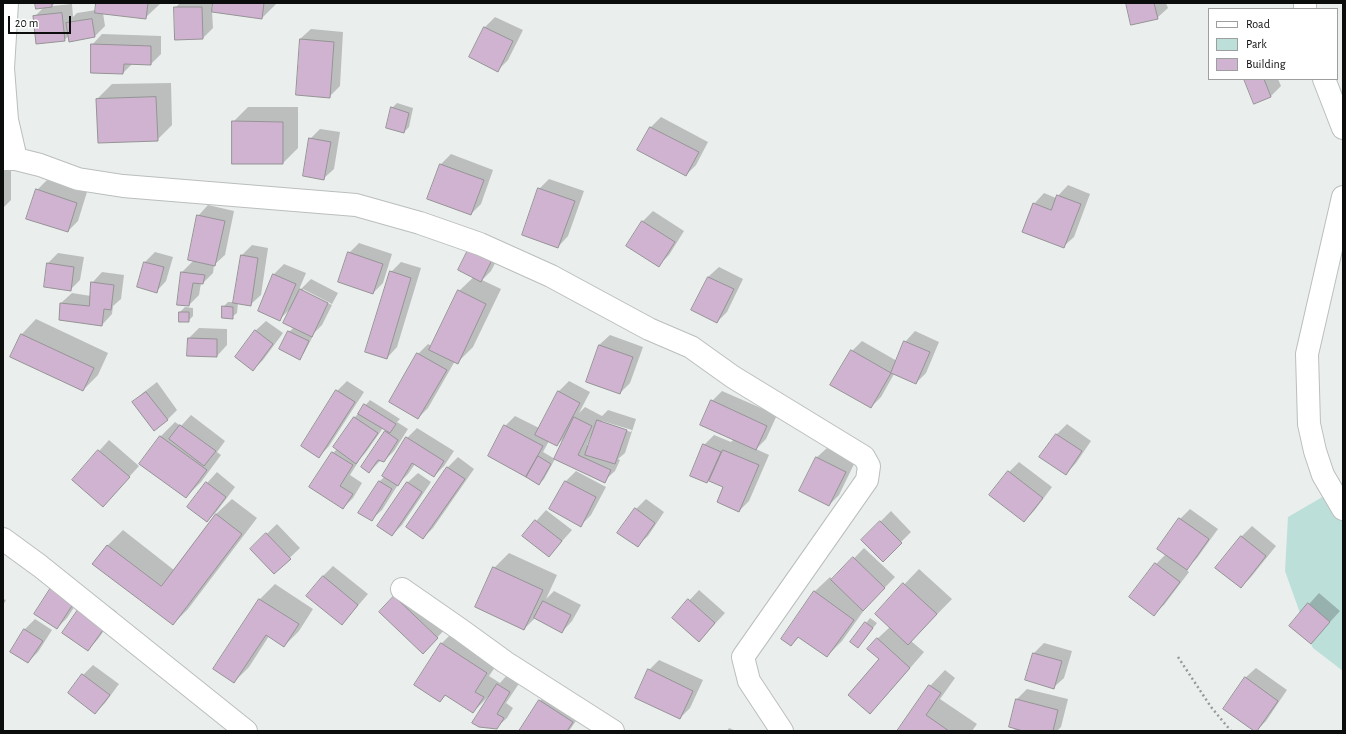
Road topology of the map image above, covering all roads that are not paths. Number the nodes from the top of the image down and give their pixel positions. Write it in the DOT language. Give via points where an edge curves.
graph roads {
  1 [pos="7,3"];
  2 [pos="1324,80"];
  3 [pos="1343,128"];
  4 [pos="10,159"];
  5 [pos="1343,197"];
  6 [pos="1343,509"];
  7 [pos="3,539"];
  8 [pos="402,589"];
  9 [pos="246,731"];
  10 [pos="613,731"];
  11 [pos="782,731"];
  1 -- 4 [label="street" via="3,68"];
  2 -- 3 [label="street"];
  4 -- 11 [label="street" via="40,164 78,179 123,186 356,205 420,223 551,276 649,329 691,347 733,377 864,457 869,466 867,480 743,658 749,681"];
  5 -- 6 [label="street" via="1308,354 1309,424 1313,444 1323,475"];
  7 -- 9 [label="street"];
  8 -- 10 [label="street" via="505,662"];
}
